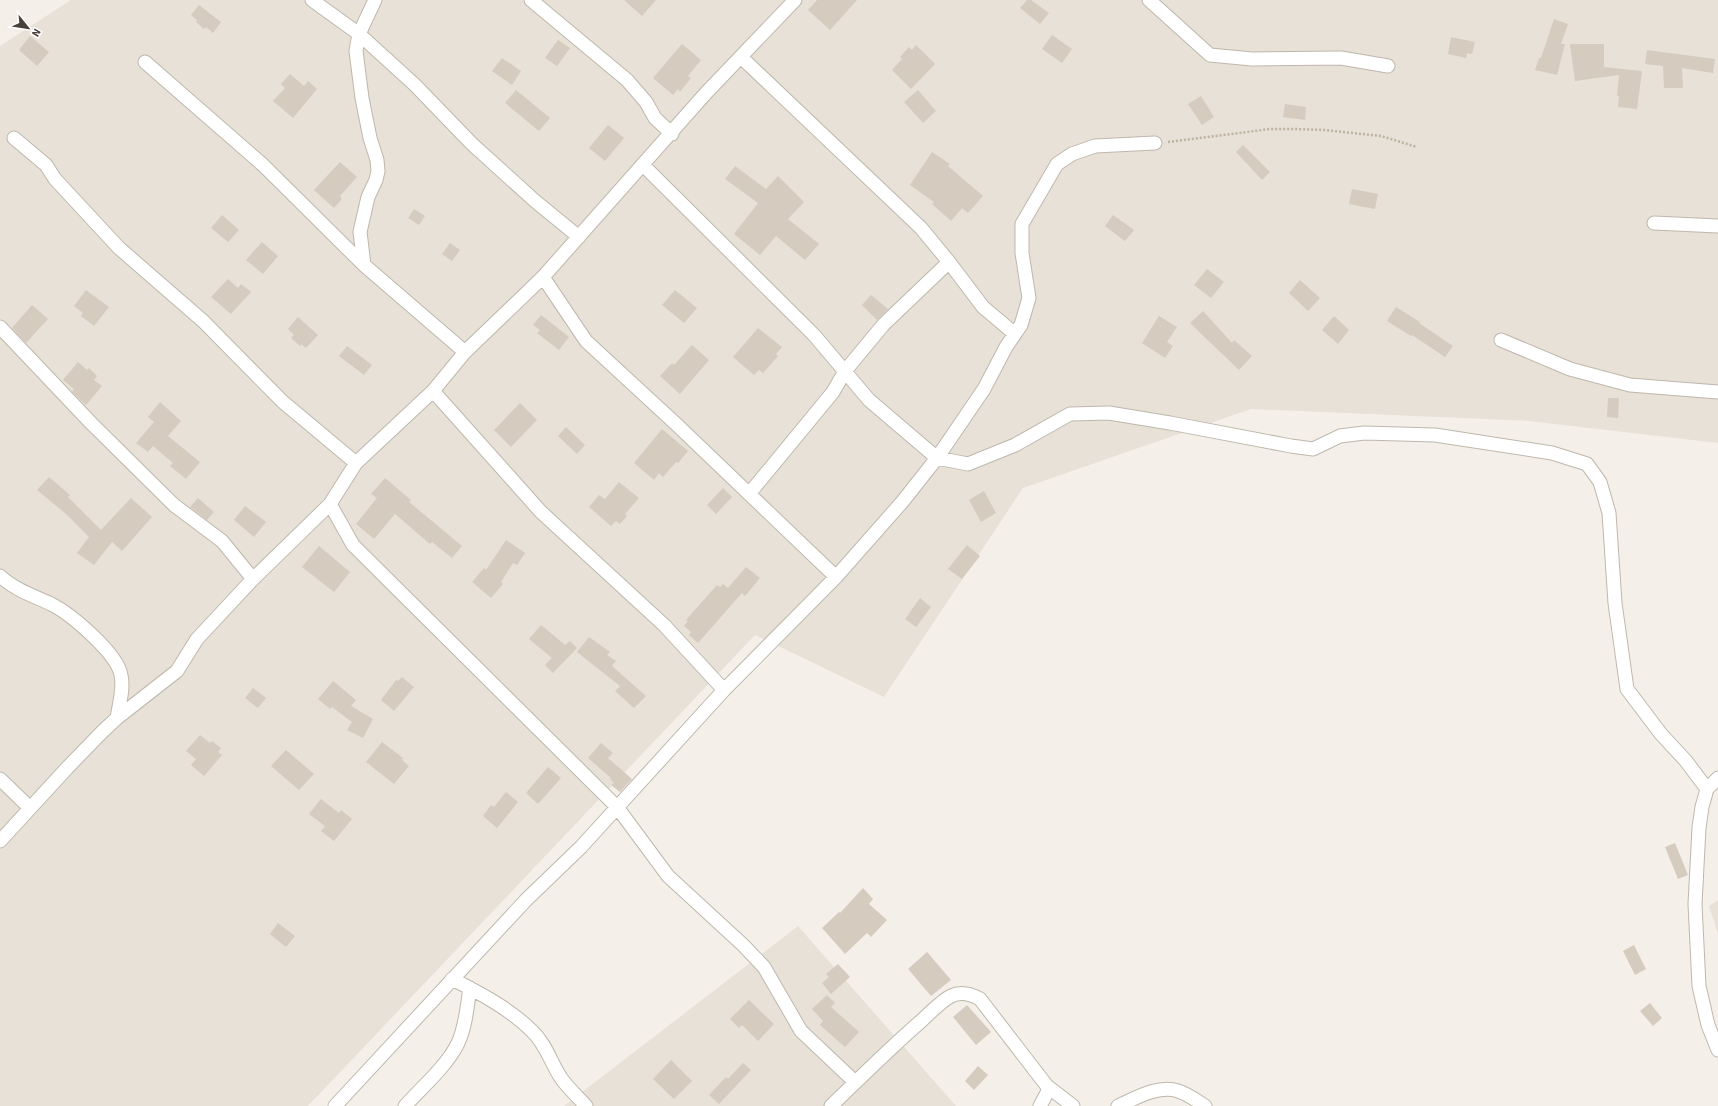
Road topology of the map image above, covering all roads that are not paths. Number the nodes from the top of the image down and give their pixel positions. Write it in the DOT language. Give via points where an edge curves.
graph roads {
  1 [pos="312,0"];
  2 [pos="375,0"];
  3 [pos="531,0"];
  4 [pos="795,0"];
  5 [pos="1150,0"];
  6 [pos="359,34"];
  7 [pos="741,56"];
  8 [pos="145,62"];
  9 [pos="1388,66"];
  10 [pos="672,134"];
  11 [pos="14,138"];
  12 [pos="1156,143"];
  13 [pos="643,165"];
  14 [pos="1654,223"];
  15 [pos="1718,226"];
  16 [pos="579,237"];
  17 [pos="949,262"];
  18 [pos="364,265"];
  19 [pos="543,277"];
  20 [pos="0,327"];
  21 [pos="1015,334"];
  22 [pos="1501,340"];
  23 [pos="465,352"];
  24 [pos="845,371"];
  25 [pos="433,391"];
  26 [pos="1718,392"];
  27 [pos="937,458"];
  28 [pos="356,463"];
  29 [pos="749,494"];
  30 [pos="330,504"];
  31 [pos="0,576"];
  32 [pos="836,577"];
  33 [pos="253,579"];
  34 [pos="724,690"];
  35 [pos="117,718"];
  36 [pos="1718,778"];
  37 [pos="0,779"];
  38 [pos="1707,789"];
  39 [pos="617,807"];
  40 [pos="30,808"];
  41 [pos="0,841"];
  42 [pos="452,979"];
  43 [pos="470,988"];
  44 [pos="1718,1050"];
  45 [pos="856,1082"];
  46 [pos="1047,1086"];
  47 [pos="335,1106"];
  48 [pos="405,1106"];
  49 [pos="586,1106"];
  50 [pos="830,1106"];
  51 [pos="1040,1106"];
  52 [pos="1073,1106"];
  53 [pos="1118,1106"];
  54 [pos="1205,1106"];
  1 -- 6 [label="street"];
  2 -- 6 [label="street"];
  3 -- 10 [label="street" via="627,80 646,102 655,118"];
  4 -- 7 [label="street"];
  5 -- 9 [label="street" via="1210,55 1252,59 1341,58"];
  6 -- 16 [label="street" via="415,85 472,144"];
  6 -- 18 [label="street" via="356,51 362,98 378,171 360,232"];
  7 -- 10 [label="street"];
  7 -- 17 [label="street" via="922,228"];
  8 -- 18 [label="street" via="263,166"];
  10 -- 13 [label="street"];
  11 -- 28 [label="street" via="46,165 119,248 202,321 283,402"];
  12 -- 21 [label="street" via="1094,146 1072,154 1057,164 1022,224 1022,253 1029,298 1021,325"];
  13 -- 16 [label="street"];
  13 -- 24 [label="street" via="814,335"];
  14 -- 15 [label="street"];
  16 -- 19 [label="street"];
  17 -- 21 [label="street" via="983,307"];
  17 -- 24 [label="street" via="884,324"];
  18 -- 23 [label="street"];
  19 -- 23 [label="street"];
  19 -- 29 [label="street" via="586,341"];
  20 -- 33 [label="street" via="174,505 222,541"];
  21 -- 27 [label="street" via="984,389"];
  22 -- 26 [label="street" via="1570,369 1630,385"];
  23 -- 25 [label="street"];
  24 -- 27 [label="street" via="869,400"];
  24 -- 29 [label="street" via="833,392"];
  25 -- 28 [label="street"];
  25 -- 34 [label="street" via="541,512 664,625"];
  27 -- 32 [label="street"];
  27 -- 38 [label="street" via="968,464 1015,445 1070,414 1109,414 1313,449 1340,436 1364,433 1435,435 1552,453 1587,464 1600,482 1609,513 1615,603 1627,689"];
  28 -- 30 [label="street"];
  29 -- 32 [label="street"];
  30 -- 33 [label="street"];
  30 -- 39 [label="street" via="352,545"];
  31 -- 35 [label="street" via="14,586 53,605 95,637 119,666 121,694"];
  32 -- 34 [label="street"];
  33 -- 35 [label="street" via="197,639 176,671"];
  34 -- 39 [label="street"];
  35 -- 40 [label="street"];
  36 -- 38 [label="street"];
  37 -- 40 [label="street"];
  38 -- 44 [label="street" via="1699,828 1695,904 1699,986 1708,1025"];
  39 -- 42 [label="street"];
  39 -- 45 [label="street" via="668,876 764,967 801,1031"];
  40 -- 41 [label="street"];
  42 -- 43 [label="street"];
  42 -- 47 [label="street"];
  43 -- 48 [label="street" via="459,1042 449,1058"];
  43 -- 49 [label="street" via="514,1016 533,1032 562,1079"];
  45 -- 46 [label="street" via="880,1057 950,996 960,993 971,994 980,999"];
  45 -- 50 [label="street"];
  46 -- 51 [label="street" via="1048,1091"];
  46 -- 52 [label="street"];
  53 -- 54 [label="street" via="1168,1089 1177,1090"];
}
